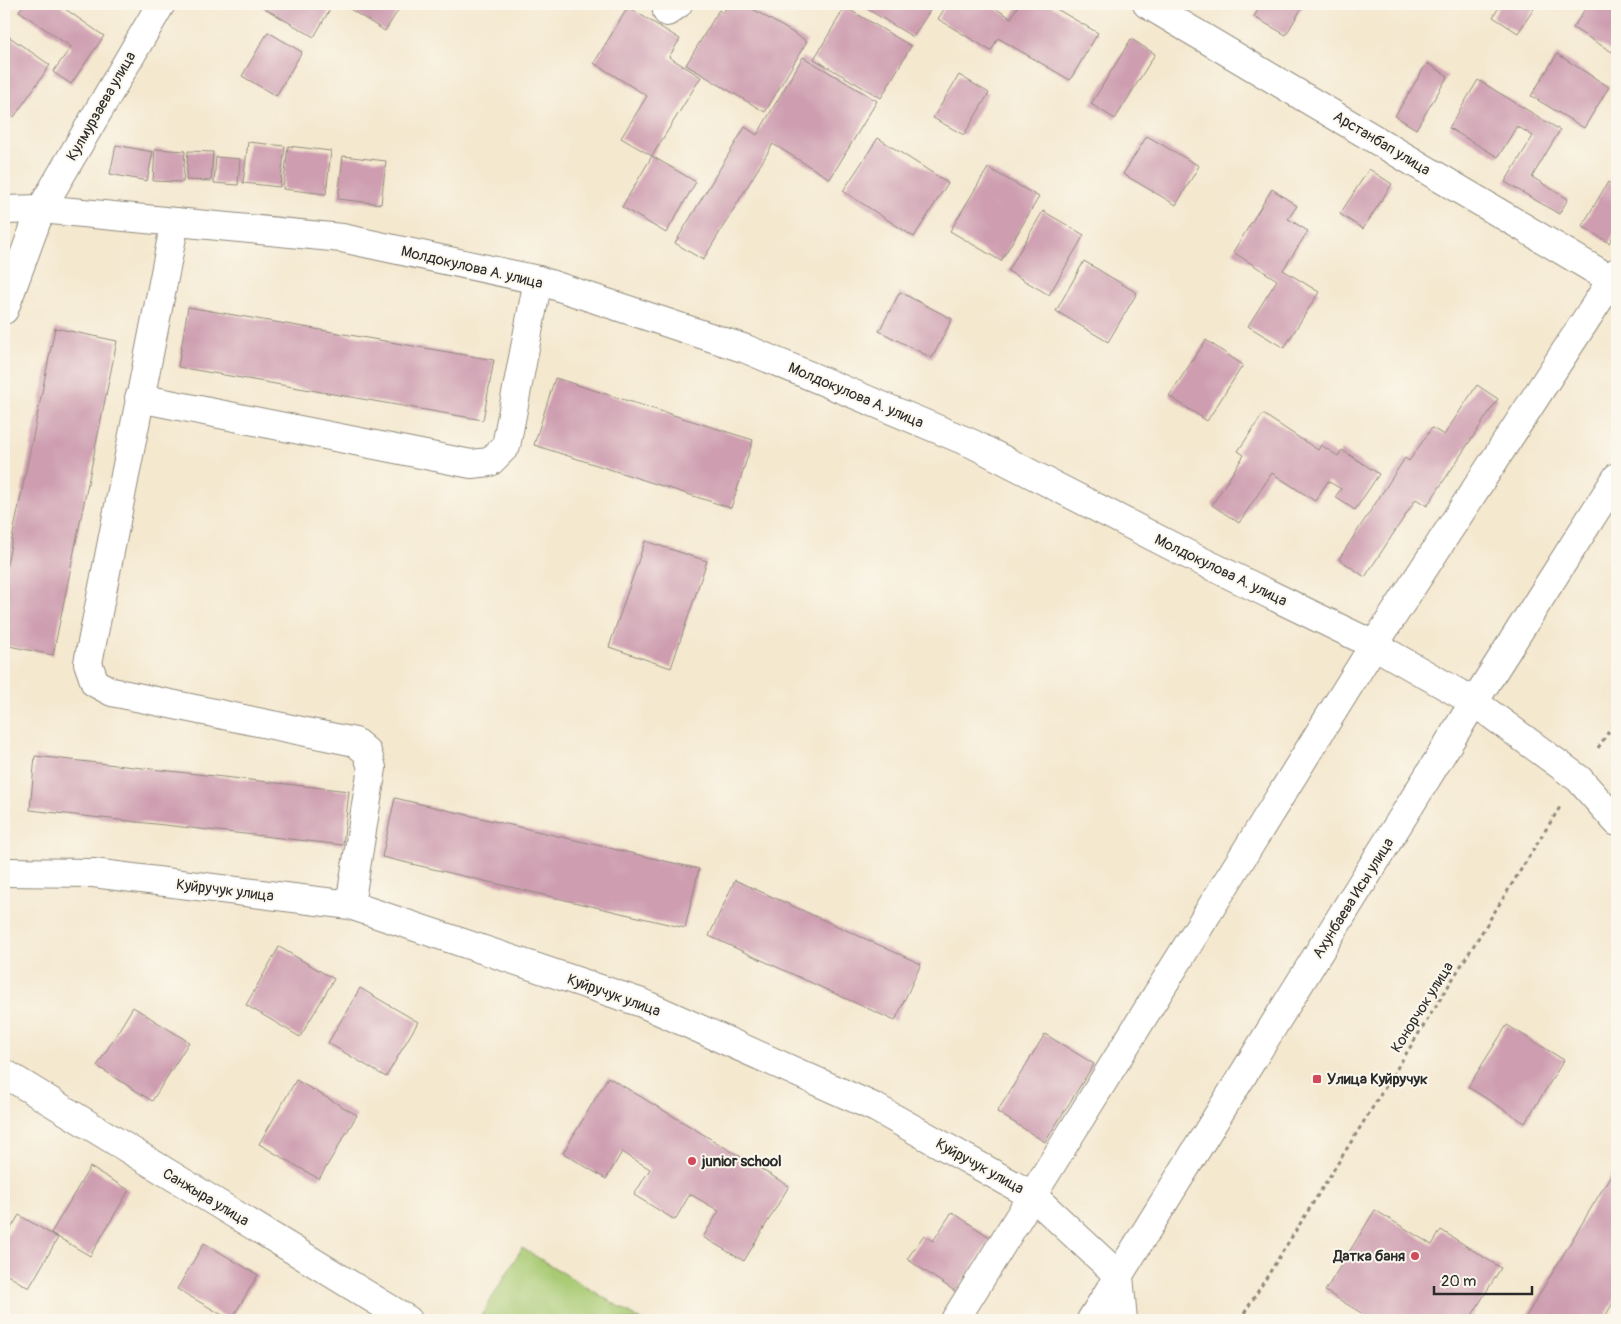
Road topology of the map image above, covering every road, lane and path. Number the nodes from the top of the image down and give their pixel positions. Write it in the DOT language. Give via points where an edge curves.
graph roads {
  1 [pos="161,4"];
  2 [pos="1148,4"];
  3 [pos="41,209"];
  4 [pos="4,210"];
  5 [pos="175,222"];
  6 [pos="1616,278"];
  7 [pos="538,280"];
  8 [pos="4,310"];
  9 [pos="140,398"];
  10 [pos="1617,477"];
  11 [pos="1374,645"];
  12 [pos="1617,681"];
  13 [pos="1617,700"];
  14 [pos="1474,702"];
  15 [pos="1617,719"];
  16 [pos="1598,748"];
  17 [pos="1560,807"];
  18 [pos="1617,822"];
  19 [pos="4,872"];
  20 [pos="350,905"];
  21 [pos="4,1074"];
  22 [pos="1033,1196"];
  23 [pos="1119,1276"];
  24 [pos="408,1320"];
  25 [pos="955,1320"];
  26 [pos="1091,1320"];
  27 [pos="1123,1320"];
  28 [pos="1240,1320"];
  1 -- 3 [label="street, Кулмурзаева улица"];
  2 -- 6 [label="street, Арстанбап улица"];
  3 -- 4 [label="street, Молдокулова А. улица"];
  3 -- 5 [label="street, Молдокулова А. улица"];
  3 -- 8 [label="street, Кулмурзаева улица"];
  5 -- 7 [label="street, Молдокулова А. улица" via="342,238"];
  5 -- 9 [label="street"];
  6 -- 11 [label="street"];
  7 -- 9 [label="street" via="506,446 490,462 471,464"];
  7 -- 11 [label="street, Молдокулова А. улица" via="746,349 973,444"];
  9 -- 20 [label="street" via="88,663 95,683 112,692 355,742 366,752 372,768"];
  10 -- 14 [label="street, Ахунбаева Исы улица"];
  11 -- 14 [label="street, Молдокулова А. улица"];
  11 -- 22 [label="street"];
  12 -- 13 [label="path"];
  14 -- 18 [label="street, Молдокулова А. улица" via="1578,779"];
  14 -- 23 [label="street, Ахунбаева Исы улица"];
  15 -- 16 [label="path"];
  17 -- 28 [label="path, Конорчок улица"];
  19 -- 20 [label="street, Куйручук улица" via="93,873"];
  20 -- 22 [label="street, Куйручук улица" via="642,1003 876,1108"];
  21 -- 24 [label="street, Санжыра улица"];
  22 -- 23 [label="street, Куйручук улица"];
  22 -- 25 [label="street"];
  23 -- 26 [label="street, Ахунбаева Исы улица"];
  23 -- 27 [label="street"];
}
